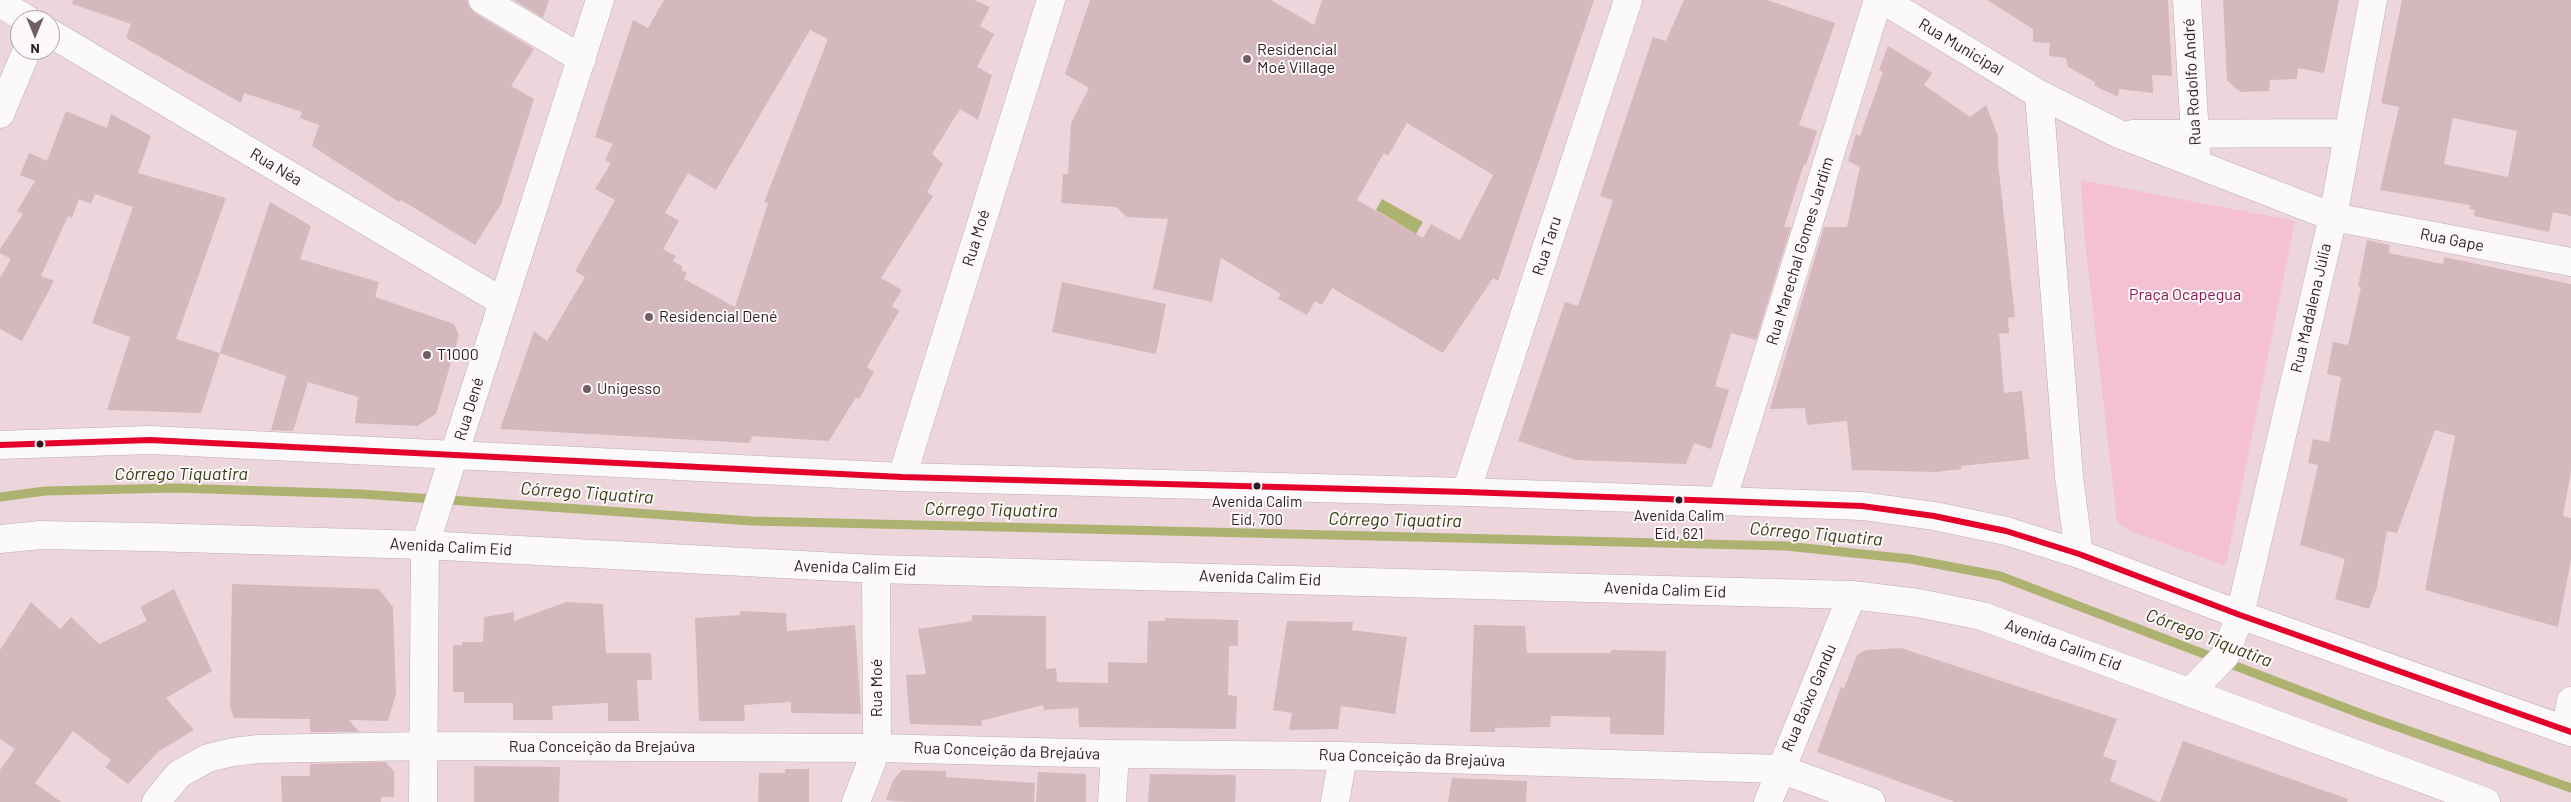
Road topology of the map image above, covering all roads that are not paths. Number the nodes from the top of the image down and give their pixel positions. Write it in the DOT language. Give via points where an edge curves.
graph roads {
  1 [pos="483,0"];
  2 [pos="600,0"];
  3 [pos="1051,0"];
  4 [pos="1628,0"];
  5 [pos="1878,0"];
  6 [pos="1883,0"];
  7 [pos="2187,0"];
  8 [pos="2374,0"];
  9 [pos="0,3"];
  10 [pos="12,10"];
  11 [pos="60,39"];
  12 [pos="582,59"];
  13 [pos="23,60"];
  14 [pos="2039,94"];
  15 [pos="0,114"];
  16 [pos="2347,133"];
  17 [pos="2119,134"];
  18 [pos="2194,134"];
  19 [pos="2196,164"];
  20 [pos="2333,217"];
  21 [pos="2571,262"];
  22 [pos="503,302"];
  23 [pos="0,445"];
  24 [pos="451,467"];
  25 [pos="902,477"];
  26 [pos="1466,492"];
  27 [pos="1722,501"];
  28 [pos="429,532"];
  29 [pos="0,539"];
  30 [pos="2079,554"];
  31 [pos="876,570"];
  32 [pos="1852,595"];
  33 [pos="2237,625"];
  34 [pos="2190,692"];
  35 [pos="2571,701"];
  36 [pos="2568,731"];
  37 [pos="423,746"];
  38 [pos="877,748"];
  39 [pos="1115,754"];
  40 [pos="1343,756"];
  41 [pos="1780,769"];
  42 [pos="156,802"];
  43 [pos="422,802"];
  44 [pos="856,802"];
  45 [pos="1112,802"];
  46 [pos="1335,802"];
  47 [pos="1768,802"];
  48 [pos="1870,802"];
  49 [pos="2486,802"];
  1 -- 12 [label="street"];
  2 -- 12 [label="street, Rua Dené"];
  3 -- 25 [label="street, Rua Moé"];
  4 -- 26 [label="street, Rua Taru"];
  5 -- 27 [label="street, Rua Marechal Gomes Jardim"];
  6 -- 14 [label="street, Rua Municipal"];
  7 -- 18 [label="street, Rua Rodolfo André"];
  8 -- 16 [label="street, Rua Madalena Júlia"];
  9 -- 10 [label="street"];
  11 -- 22 [label="street, Rua Néa"];
  12 -- 22 [label="street, Rua Dené"];
  13 -- 15 [label="street"];
  14 -- 17 [label="street"];
  14 -- 30 [label="street" via="2068,466"];
  16 -- 18 [label="street"];
  16 -- 20 [label="street, Rua Madalena Júlia"];
  17 -- 18 [label="street"];
  17 -- 19 [label="street"];
  18 -- 19 [label="street, Rua Rodolfo André"];
  19 -- 20 [label="street"];
  20 -- 21 [label="street, Rua Gape"];
  20 -- 33 [label="street, Rua Madalena Júlia"];
  22 -- 24 [label="street, Rua Dené"];
  23 -- 24 [label="street" via="150,440"];
  24 -- 25 [label="street"];
  24 -- 28 [label="street, Rua Dené"];
  25 -- 26 [label="street"];
  26 -- 27 [label="street"];
  27 -- 30 [label="street" via="1862,506 1925,515 2006,531"];
  28 -- 29 [label="street, Avenida Calim Eid"];
  28 -- 31 [label="street, Avenida Calim Eid"];
  28 -- 37 [label="street, Rua Dené"];
  30 -- 33 [label="street"];
  31 -- 32 [label="street, Avenida Calim Eid"];
  31 -- 38 [label="street, Rua Moé"];
  32 -- 34 [label="street, Avenida Calim Eid" via="1918,603 1982,616"];
  32 -- 41 [label="street, Rua Baixo Gandu"];
  33 -- 34 [label="street, Rua Madalena Júlia" via="2225,656"];
  33 -- 36 [label="street"];
  34 -- 49 [label="street, Avenida Calim Eid"];
  35 -- 36 [label="street"];
  37 -- 38 [label="street, Rua Conceição da Brejaúva"];
  37 -- 42 [label="street, Rua Conceição da Brejaúva" via="259,748 233,752 208,758 179,774"];
  37 -- 43 [label="street, Rua Dené"];
  38 -- 39 [label="street, Rua Conceição da Brejaúva"];
  38 -- 44 [label="street, Rua Moé"];
  39 -- 40 [label="street, Rua Conceição da Brejaúva"];
  39 -- 45 [label="street"];
  40 -- 41 [label="street, Rua Conceição da Brejaúva"];
  40 -- 46 [label="street"];
  41 -- 47 [label="street, Rua Baixo Gandu"];
  41 -- 48 [label="street, Rua Conceição da Brejaúva"];
}
